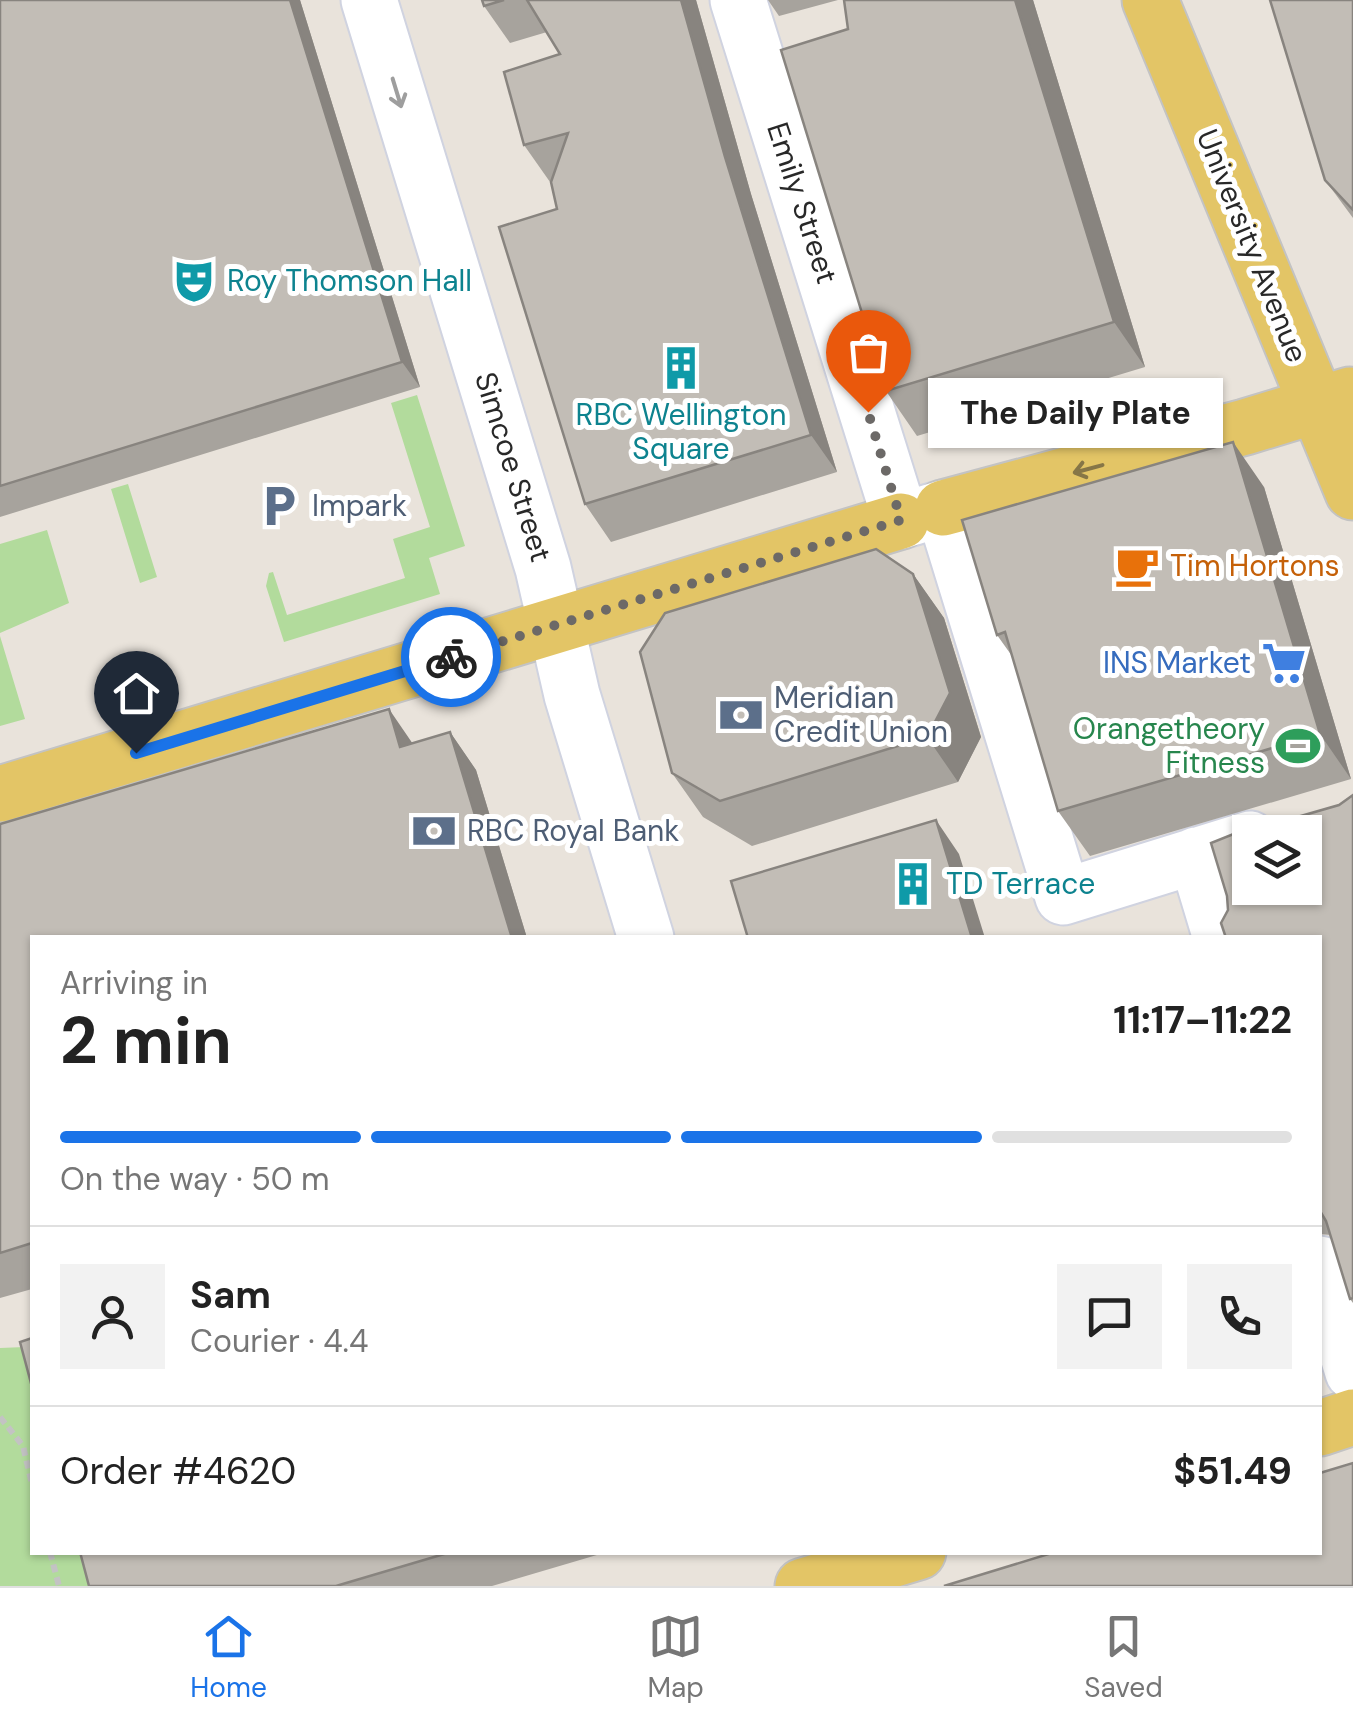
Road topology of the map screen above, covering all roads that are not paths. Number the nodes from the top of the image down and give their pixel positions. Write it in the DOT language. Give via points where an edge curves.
graph roads {
  1 [pos="368,0"];
  2 [pos="1150,0"];
  3 [pos="743,18"];
  4 [pos="1335,400"];
  5 [pos="1353,492"];
  6 [pos="922,514"];
  7 [pos="557,626"];
  8 [pos="0,794"];
  9 [pos="1232,844"];
  10 [pos="1196,855"];
  11 [pos="645,935"];
  12 [pos="1220,935"];
  13 [pos="1322,1271"];
  14 [pos="1353,1372"];
  15 [pos="1353,1417"];
  16 [pos="1322,1427"];
  17 [pos="907,1555"];
  18 [pos="830,1575"];
  1 -- 7 [label="street, Simcoe Street, one-way"];
  2 -- 4 [label="main road, University Avenue"];
  3 -- 6 [label="street, Emily Street"];
  4 -- 5 [label="main road, University Avenue"];
  4 -- 6 [label="main road, one-way"];
  6 -- 7 [label="main road"];
  6 -- 10 [label="street, Emily Street" via="1063,897"];
  7 -- 8 [label="main road"];
  7 -- 11 [label="street, Simcoe Street"];
  9 -- 10 [label="street"];
  10 -- 12 [label="street"];
  13 -- 14 [label="street"];
  15 -- 16 [label="main road"];
  17 -- 18 [label="main road"];
}
